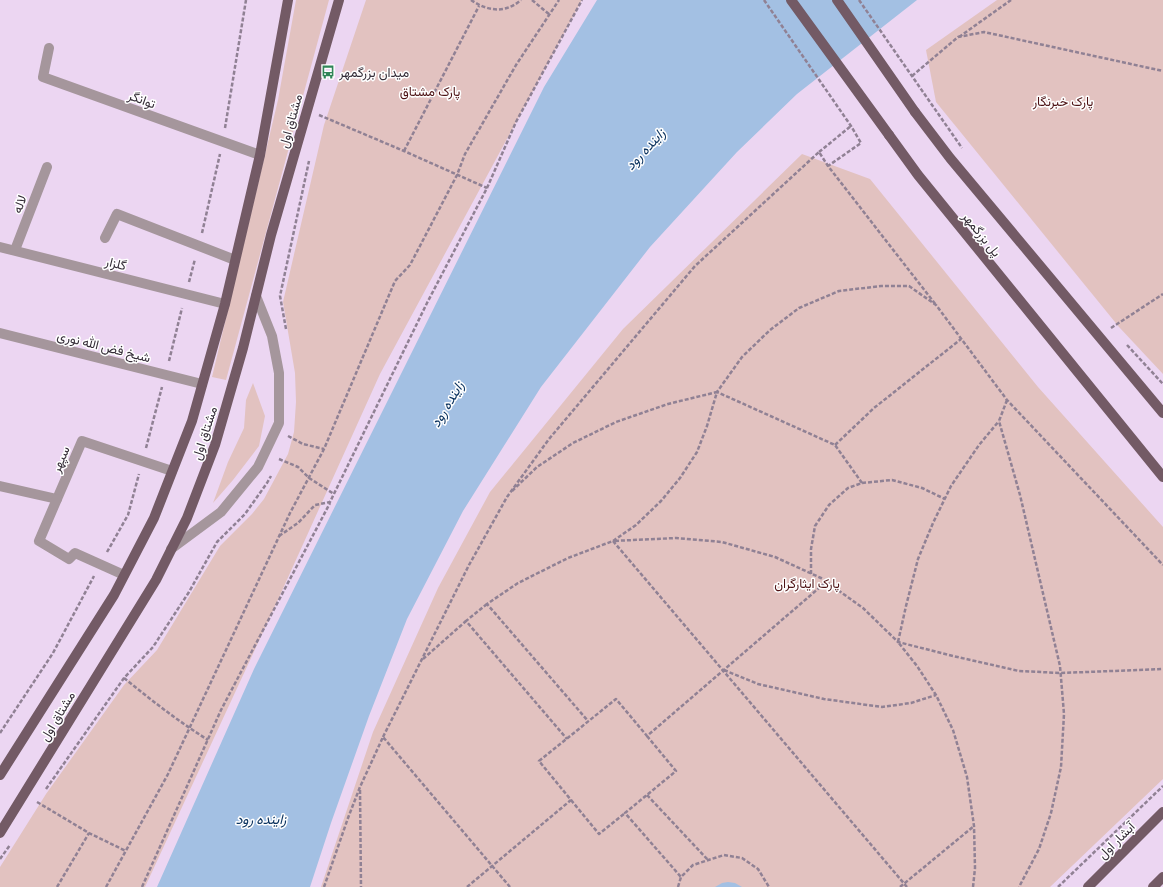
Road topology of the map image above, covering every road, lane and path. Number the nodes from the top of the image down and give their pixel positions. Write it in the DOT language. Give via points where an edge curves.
graph roads {
  1 [pos="288,0"];
  2 [pos="338,0"];
  3 [pos="471,0"];
  4 [pos="521,0"];
  5 [pos="532,0"];
  6 [pos="559,0"];
  7 [pos="582,0"];
  8 [pos="764,0"];
  9 [pos="792,0"];
  10 [pos="837,0"];
  11 [pos="859,0"];
  12 [pos="1010,0"];
  13 [pos="479,6"];
  14 [pos="550,15"];
  15 [pos="958,37"];
  16 [pos="49,48"];
  17 [pos="1163,71"];
  18 [pos="317,122"];
  19 [pos="851,126"];
  20 [pos="404,151"];
  21 [pos="819,152"];
  22 [pos="260,155"];
  23 [pos="309,160"];
  24 [pos="828,166"];
  25 [pos="47,167"];
  26 [pos="457,175"];
  27 [pos="486,188"];
  28 [pos="105,238"];
  29 [pos="0,247"];
  30 [pos="15,250"];
  31 [pos="235,260"];
  32 [pos="1163,294"];
  33 [pos="256,296"];
  34 [pos="280,296"];
  35 [pos="225,304"];
  36 [pos="936,304"];
  37 [pos="1111,328"];
  38 [pos="0,333"];
  39 [pos="961,339"];
  40 [pos="202,384"];
  41 [pos="717,392"];
  42 [pos="1007,400"];
  43 [pos="1163,413"];
  44 [pos="998,421"];
  45 [pos="287,435"];
  46 [pos="835,445"];
  47 [pos="324,449"];
  48 [pos="279,459"];
  49 [pos="172,471"];
  50 [pos="1163,476"];
  51 [pos="308,478"];
  52 [pos="862,483"];
  53 [pos="0,486"];
  54 [pos="334,494"];
  55 [pos="507,497"];
  56 [pos="57,499"];
  57 [pos="945,499"];
  58 [pos="330,502"];
  59 [pos="279,536"];
  60 [pos="614,541"];
  61 [pos="171,549"];
  62 [pos="1163,565"];
  63 [pos="811,574"];
  64 [pos="124,575"];
  65 [pos="826,582"];
  66 [pos="486,604"];
  67 [pos="466,621"];
  68 [pos="898,642"];
  69 [pos="422,660"];
  70 [pos="1163,669"];
  71 [pos="723,670"];
  72 [pos="1060,673"];
  73 [pos="936,695"];
  74 [pos="588,722"];
  75 [pos="189,728"];
  76 [pos="647,736"];
  77 [pos="383,738"];
  78 [pos="567,739"];
  79 [pos="208,740"];
  80 [pos="0,775"];
  81 [pos="1163,786"];
  82 [pos="360,787"];
  83 [pos="44,792"];
  84 [pos="647,795"];
  85 [pos="41,797"];
  86 [pos="571,800"];
  87 [pos="37,802"];
  88 [pos="33,808"];
  89 [pos="1163,812"];
  90 [pos="625,813"];
  91 [pos="974,826"];
  92 [pos="89,833"];
  93 [pos="0,834"];
  94 [pos="12,840"];
  95 [pos="126,851"];
  96 [pos="0,859"];
  97 [pos="708,860"];
  98 [pos="492,866"];
  99 [pos="681,877"];
  100 [pos="904,884"];
  101 [pos="57,887"];
  102 [pos="106,887"];
  103 [pos="142,887"];
  104 [pos="324,887"];
  105 [pos="361,887"];
  106 [pos="467,887"];
  107 [pos="510,887"];
  108 [pos="678,887"];
  109 [pos="769,887"];
  110 [pos="900,887"];
  111 [pos="907,887"];
  112 [pos="973,887"];
  113 [pos="1019,887"];
  114 [pos="1058,887"];
  115 [pos="1088,887"];
  1 -- 22 [label="main road, مشتاق اول"];
  2 -- 33 [label="main road, مشتاق اول"];
  3 -- 13 [label="path"];
  4 -- 13 [label="path" via="505,9 492,10"];
  5 -- 14 [label="path"];
  6 -- 14 [label="path"];
  7 -- 27 [label="path" via="516,122"];
  8 -- 19 [label="path"];
  9 -- 50 [label="main road, پل بزرگمهر, bridge" via="918,175"];
  10 -- 43 [label="main road, پل بزرگمهر, bridge" via="914,112 950,158"];
  11 -- 15 [label="path" via="912,76"];
  12 -- 15 [label="path"];
  13 -- 20 [label="path"];
  14 -- 26 [label="path" via="516,65 465,154"];
  15 -- 17 [label="path" via="984,32"];
  16 -- 22 [label="street, توانگر" via="43,77"];
  18 -- 20 [label="path" via="319,115"];
  19 -- 21 [label="path"];
  19 -- 24 [label="path" via="861,143"];
  20 -- 26 [label="path"];
  21 -- 24 [label="path"];
  21 -- 55 [label="path" via="695,266 549,439"];
  22 -- 31 [label="main road, مشتاق اول"];
  23 -- 34 [label="path"];
  24 -- 36 [label="path"];
  25 -- 30 [label="street, لاله"];
  26 -- 27 [label="path"];
  26 -- 47 [label="path" via="410,266 395,280"];
  27 -- 54 [label="path"];
  28 -- 31 [label="street" via="117,214"];
  29 -- 30 [label="street, گلزار"];
  30 -- 35 [label="street, گلزار"];
  31 -- 35 [label="main road, مشتاق اول"];
  32 -- 37 [label="path"];
  33 -- 61 [label="main road, مشتاق اول" via="215,445 187,518"];
  33 -- 61 [label="street" via="272,336 279,373 279,423 258,468 221,512"];
  35 -- 40 [label="main road, مشتاق اول"];
  36 -- 39 [label="path"];
  36 -- 41 [label="path" via="909,286 838,291 799,308 770,330 742,357"];
  38 -- 40 [label="street, شیخ فض الله نوری"];
  39 -- 42 [label="path"];
  39 -- 46 [label="path" via="874,408"];
  40 -- 49 [label="main road, مشتاق اول" via="192,421"];
  41 -- 46 [label="path"];
  41 -- 55 [label="path" via="668,404 616,422 573,443 537,467"];
  41 -- 60 [label="path" via="697,452 680,478 636,525"];
  42 -- 44 [label="path"];
  42 -- 62 [label="path"];
  44 -- 57 [label="path" via="951,486"];
  44 -- 72 [label="path" via="1020,495"];
  45 -- 47 [label="path" via="303,444"];
  46 -- 52 [label="path"];
  47 -- 51 [label="path"];
  48 -- 51 [label="path" via="298,467"];
  49 -- 56 [label="street, سپهر" via="82,441"];
  49 -- 64 [label="main road, مشتاق اول" via="154,518"];
  51 -- 54 [label="path"];
  51 -- 59 [label="path"];
  52 -- 57 [label="path" via="892,480 922,488"];
  52 -- 63 [label="path" via="848,488 829,505 815,526 811,549"];
  53 -- 56 [label="street"];
  54 -- 58 [label="path"];
  55 -- 69 [label="path" via="469,565"];
  56 -- 64 [label="street" via="39,541 69,559 75,553"];
  57 -- 68 [label="path" via="918,559"];
  58 -- 59 [label="path" via="315,504 298,523"];
  58 -- 79 [label="path" via="224,703"];
  59 -- 75 [label="path"];
  60 -- 63 [label="path" via="676,538 722,542 775,557"];
  60 -- 66 [label="path" via="568,558 518,583"];
  60 -- 71 [label="path"];
  61 -- 93 [label="main road, مشتاق اول" via="156,580"];
  63 -- 65 [label="path"];
  64 -- 80 [label="main road, مشتاق اول" via="114,595"];
  65 -- 68 [label="path" via="863,608"];
  65 -- 71 [label="path"];
  66 -- 67 [label="path"];
  66 -- 74 [label="path"];
  67 -- 69 [label="path"];
  67 -- 78 [label="path"];
  68 -- 72 [label="path" via="1019,671"];
  68 -- 73 [label="path" via="918,666"];
  69 -- 77 [label="path"];
  70 -- 72 [label="path"];
  71 -- 73 [label="path" via="758,684 824,699 882,707 911,703"];
  71 -- 76 [label="path"];
  71 -- 100 [label="path"];
  72 -- 113 [label="path" via="1064,714 1061,767 1051,813 1039,849"];
  73 -- 91 [label="path" via="953,730 967,777"];
  74 -- 76 [label="path" via="616,698"];
  74 -- 78 [label="path"];
  75 -- 79 [label="path"];
  75 -- 83 [label="path" via="124,678"];
  75 -- 95 [label="path" via="168,774"];
  76 -- 84 [label="path" via="676,771"];
  77 -- 82 [label="path"];
  77 -- 98 [label="path"];
  78 -- 86 [label="path" via="539,761"];
  79 -- 103 [label="path"];
  81 -- 114 [label="path"];
  82 -- 104 [label="path"];
  82 -- 105 [label="path"];
  84 -- 90 [label="path"];
  84 -- 97 [label="path"];
  85 -- 87 [label="path"];
  86 -- 90 [label="path" via="600,834"];
  86 -- 98 [label="path"];
  87 -- 88 [label="path"];
  87 -- 92 [label="path"];
  89 -- 115 [label="main road, آبشار اول"];
  90 -- 99 [label="path"];
  91 -- 100 [label="path"];
  91 -- 112 [label="path" via="976,868"];
  92 -- 95 [label="path"];
  92 -- 101 [label="path"];
  94 -- 96 [label="path"];
  95 -- 102 [label="path"];
  97 -- 99 [label="path" via="693,865"];
  97 -- 109 [label="path" via="724,854 742,858 758,869"];
  98 -- 106 [label="path"];
  98 -- 107 [label="path"];
  99 -- 108 [label="path"];
  100 -- 110 [label="path"];
  100 -- 111 [label="path"];
}
